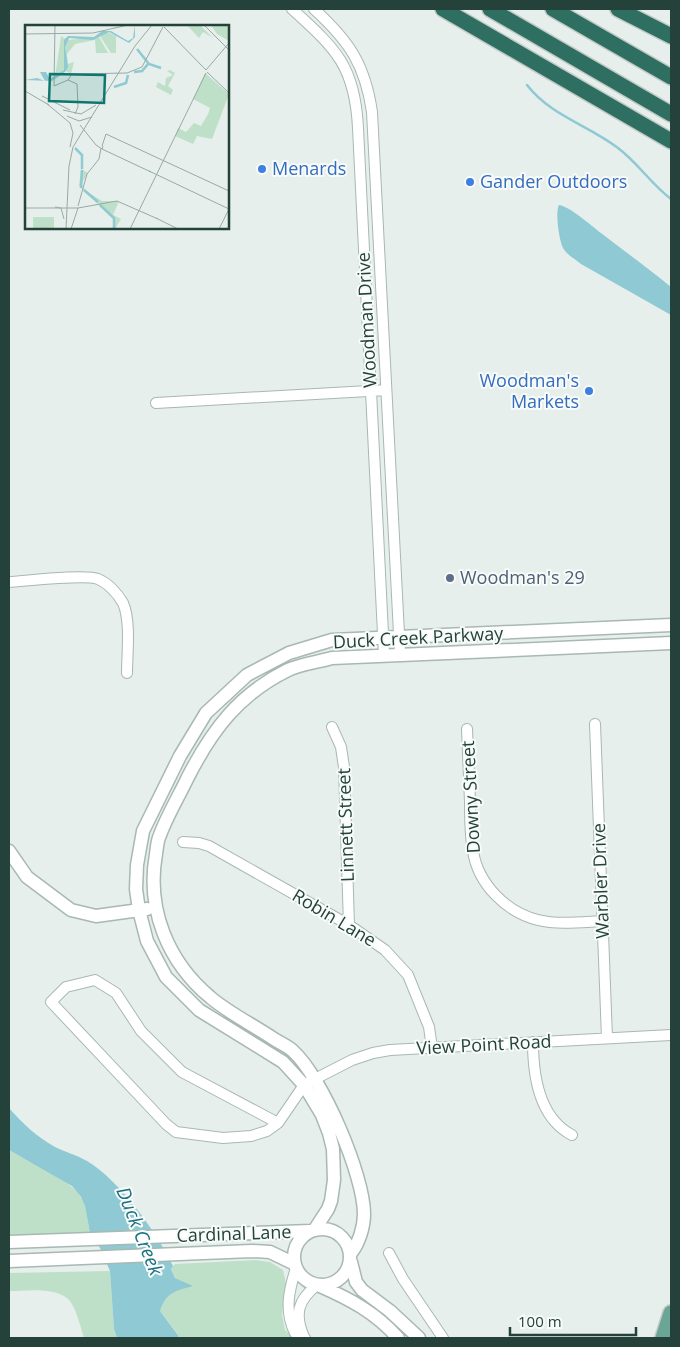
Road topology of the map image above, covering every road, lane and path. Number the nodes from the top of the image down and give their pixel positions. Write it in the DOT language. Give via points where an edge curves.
graph roads {
  1 [pos="292,9"];
  2 [pos="314,9"];
  3 [pos="443,9"];
  4 [pos="490,9"];
  5 [pos="553,9"];
  6 [pos="618,9"];
  7 [pos="671,36"];
  8 [pos="637,56"];
  9 [pos="671,65"];
  10 [pos="671,77"];
  11 [pos="626,114"];
  12 [pos="671,114"];
  13 [pos="671,141"];
  14 [pos="671,151"];
  15 [pos="371,390"];
  16 [pos="386,390"];
  17 [pos="156,403"];
  18 [pos="9,582"];
  19 [pos="671,625"];
  20 [pos="383,638"];
  21 [pos="399,638"];
  22 [pos="671,643"];
  23 [pos="400,653"];
  24 [pos="384,654"];
  25 [pos="127,673"];
  26 [pos="595,724"];
  27 [pos="332,727"];
  28 [pos="467,729"];
  29 [pos="183,842"];
  30 [pos="9,851"];
  31 [pos="155,908"];
  32 [pos="139,910"];
  33 [pos="603,921"];
  34 [pos="349,924"];
  35 [pos="671,1035"];
  36 [pos="607,1038"];
  37 [pos="533,1042"];
  38 [pos="432,1048"];
  39 [pos="310,1082"];
  40 [pos="278,1123"];
  41 [pos="572,1134"];
  42 [pos="313,1230"];
  43 [pos="9,1242"];
  44 [pos="389,1253"];
  45 [pos="351,1258"];
  46 [pos="9,1261"];
  47 [pos="295,1266"];
  48 [pos="317,1285"];
  49 [pos="671,1313"];
  50 [pos="304,1338"];
  51 [pos="398,1338"];
  52 [pos="419,1338"];
  53 [pos="443,1338"];
  54 [pos="663,1338"];
  1 -- 15 [label="street, Woodman Drive" via="338,54 354,93"];
  2 -- 16 [label="street, Woodman Drive" via="350,46 369,89"];
  3 -- 11 [label="highway"];
  4 -- 12 [label="highway"];
  5 -- 8 [label="highway"];
  6 -- 7 [label="highway"];
  8 -- 9 [label="highway"];
  8 -- 10 [label="highway"];
  11 -- 13 [label="highway"];
  11 -- 14 [label="highway" via="642,132"];
  15 -- 16 [label="street"];
  15 -- 17 [label="street"];
  15 -- 20 [label="street, Woodman Drive"];
  16 -- 21 [label="street, Woodman Drive"];
  18 -- 25 [label="street" via="90,578 112,588 123,604"];
  19 -- 21 [label="street, Duck Creek Parkway"];
  20 -- 21 [label="street, Duck Creek Parkway"];
  20 -- 24 [label="street, Woodman Drive"];
  20 -- 32 [label="street, Duck Creek Parkway" via="332,640 289,653 247,675 206,713 180,756 143,831 137,865"];
  21 -- 23 [label="street, Woodman Drive"];
  22 -- 23 [label="street, Duck Creek Parkway"];
  23 -- 24 [label="street, Duck Creek Parkway"];
  24 -- 31 [label="street, Duck Creek Parkway" via="332,658 289,670 251,692 216,729 196,761 159,836 154,866"];
  26 -- 33 [label="street, Warbler Drive"];
  27 -- 34 [label="street, Linnett Street" via="341,747 344,766"];
  28 -- 33 [label="street, Downy Street" via="473,852 485,883 504,903 536,920"];
  29 -- 34 [label="street, Robin Lane" via="209,846"];
  30 -- 32 [label="street" via="26,877 71,910 96,916"];
  31 -- 32 [label="street"];
  31 -- 39 [label="street, Duck Creek Parkway" via="164,937 182,969 210,998 292,1050 306,1065"];
  32 -- 39 [label="street, Duck Creek Parkway" via="147,941 166,977 199,1010"];
  33 -- 36 [label="street, Warbler Drive"];
  34 -- 38 [label="street, Robin Lane" via="385,950 408,976 429,1027"];
  35 -- 36 [label="street, View Point Road"];
  36 -- 37 [label="street, View Point Road"];
  37 -- 38 [label="street, View Point Road"];
  37 -- 41 [label="street" via="534,1072 541,1098 554,1122"];
  38 -- 39 [label="street, View Point Road" via="368,1054"];
  39 -- 40 [label="street"];
  39 -- 42 [label="street, Duck Creek Parkway" via="329,1133 335,1164 331,1201"];
  39 -- 45 [label="street, Duck Creek Parkway" via="322,1091 350,1154 362,1198 361,1231"];
  40 -- 40 [label="street" via="182,1072 141,1031 116,993 95,980 66,987 51,1002 176,1132 223,1138 251,1136"];
  42 -- 43 [label="street, Cardinal Lane"];
  42 -- 45 [label="street" via="325,1228 342,1236 348,1244"];
  42 -- 47 [label="street" via="297,1245"];
  44 -- 53 [label="street"];
  45 -- 48 [label="street" via="348,1271 342,1278 335,1283"];
  45 -- 52 [label="street" via="356,1282 362,1290"];
  46 -- 47 [label="street, Cardinal Lane" via="264,1251"];
  47 -- 48 [label="street" via="301,1276"];
  47 -- 50 [label="street" via="288,1314 295,1333"];
  48 -- 50 [label="street" via="304,1298 297,1316"];
  48 -- 51 [label="street" via="365,1308"];
  49 -- 54 [label="main road"];
}
